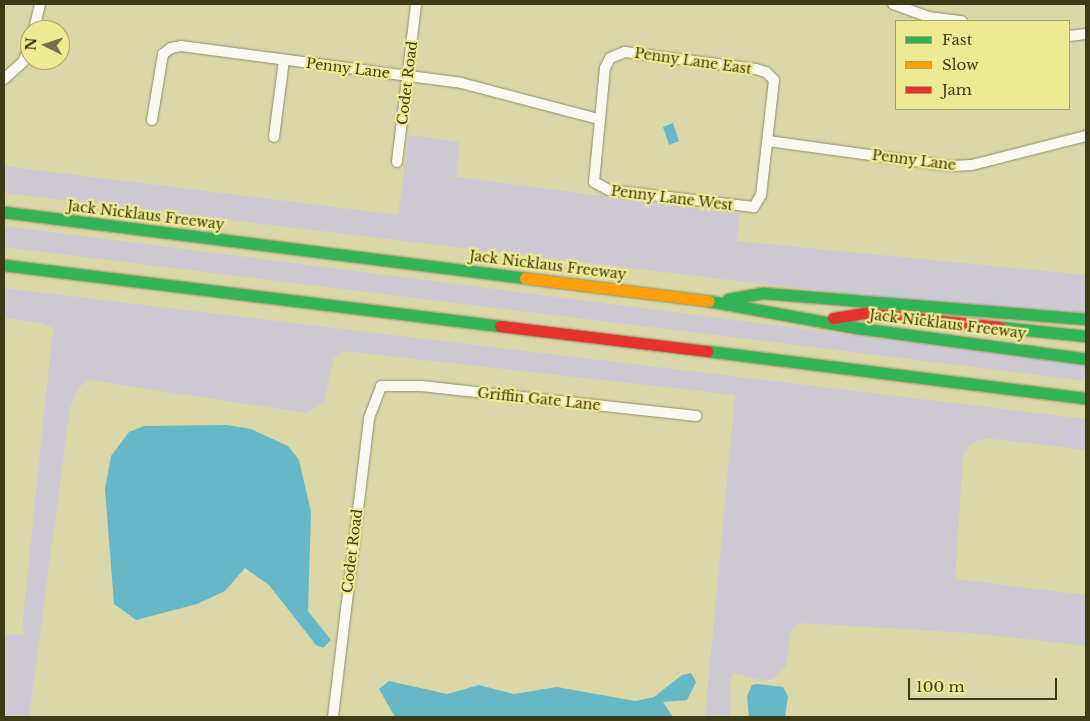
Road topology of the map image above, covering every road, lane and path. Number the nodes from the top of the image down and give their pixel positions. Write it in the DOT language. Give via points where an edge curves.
graph roads {
  1 [pos="40,4"];
  2 [pos="416,4"];
  3 [pos="893,4"];
  4 [pos="36,20"];
  5 [pos="955,20"];
  6 [pos="1086,34"];
  7 [pos="1070,36"];
  8 [pos="284,60"];
  9 [pos="20,65"];
  10 [pos="408,76"];
  11 [pos="4,79"];
  12 [pos="598,119"];
  13 [pos="152,120"];
  14 [pos="1086,136"];
  15 [pos="274,137"];
  16 [pos="768,141"];
  17 [pos="397,162"];
  18 [pos="4,212"];
  19 [pos="4,265"];
  20 [pos="715,302"];
  21 [pos="1086,319"];
  22 [pos="824,320"];
  23 [pos="1086,336"];
  24 [pos="1086,357"];
  25 [pos="381,386"];
  26 [pos="1086,398"];
  27 [pos="696,416"];
  28 [pos="333,717"];
  1 -- 4 [label="street"];
  2 -- 10 [label="street, Codet Road"];
  3 -- 5 [label="street" via="928,16"];
  6 -- 7 [label="street"];
  8 -- 10 [label="street, Penny Lane"];
  8 -- 13 [label="street, Penny Lane" via="171,48 163,54 159,64"];
  8 -- 15 [label="street"];
  9 -- 11 [label="street"];
  10 -- 12 [label="street, Penny Lane" via="461,83"];
  10 -- 17 [label="street, Codet Road"];
  12 -- 16 [label="street, Penny Lane East" via="605,68 610,58 625,52 766,72 774,80"];
  12 -- 16 [label="street, Penny Lane West" via="594,182 609,190 754,207 761,196"];
  14 -- 16 [label="street, Penny Lane" via="972,165 951,166"];
  18 -- 20 [label="highway, Jack Nicklaus Freeway"];
  19 -- 26 [label="highway"];
  20 -- 21 [label="highway" via="763,293"];
  20 -- 22 [label="highway, Jack Nicklaus Freeway"];
  22 -- 23 [label="highway" via="864,313"];
  22 -- 24 [label="highway, Jack Nicklaus Freeway" via="858,328"];
  25 -- 27 [label="street, Griffin Gate Lane" via="421,386"];
  25 -- 28 [label="street, Codet Road" via="369,418"];
}
